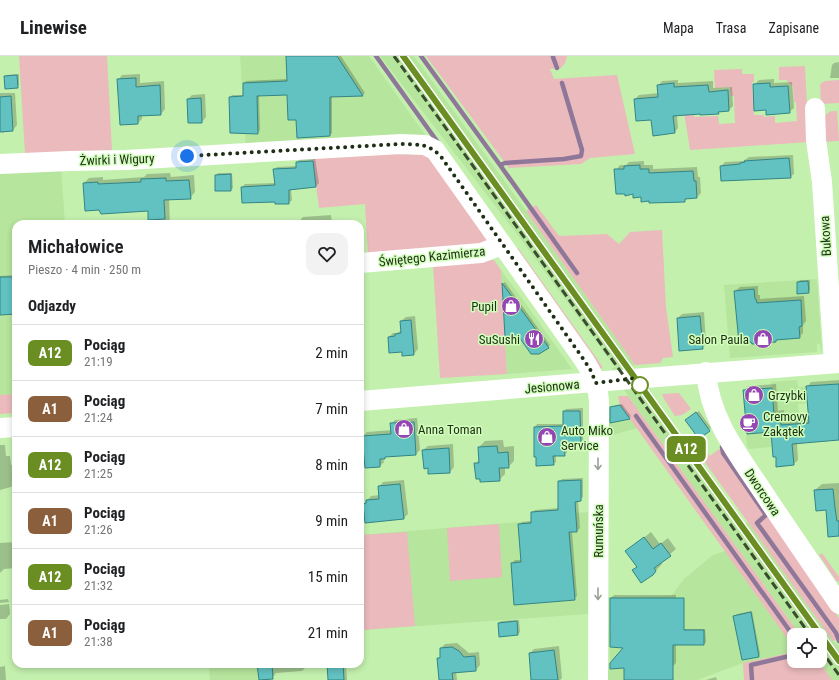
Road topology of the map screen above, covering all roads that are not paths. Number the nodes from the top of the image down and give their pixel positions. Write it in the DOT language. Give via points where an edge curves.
graph roads {
  1 [pos="815,108"];
  2 [pos="0,164"];
  3 [pos="830,181"];
  4 [pos="502,244"];
  5 [pos="364,262"];
  6 [pos="836,363"];
  7 [pos="706,372"];
  8 [pos="596,383"];
  9 [pos="364,401"];
  10 [pos="12,427"];
  11 [pos="0,428"];
  12 [pos="839,604"];
  13 [pos="598,680"];
  1 -- 3 [label="street, Bukowa" via="816,140"];
  2 -- 4 [label="street, Żwirki i Wigury" via="126,160 401,144 425,145 435,150"];
  3 -- 6 [label="street, Bukowa"];
  4 -- 5 [label="street, Świętego Kazimierza" via="481,253"];
  4 -- 8 [label="street, Rumuńska" via="584,360"];
  6 -- 7 [label="street, Jesionowa"];
  7 -- 8 [label="street, Jesionowa"];
  7 -- 12 [label="street, Dworcowa" via="710,399 725,435"];
  8 -- 9 [label="street, Jesionowa"];
  8 -- 13 [label="street, Rumuńska, one-way" via="599,402"];
  10 -- 11 [label="street"];
}
